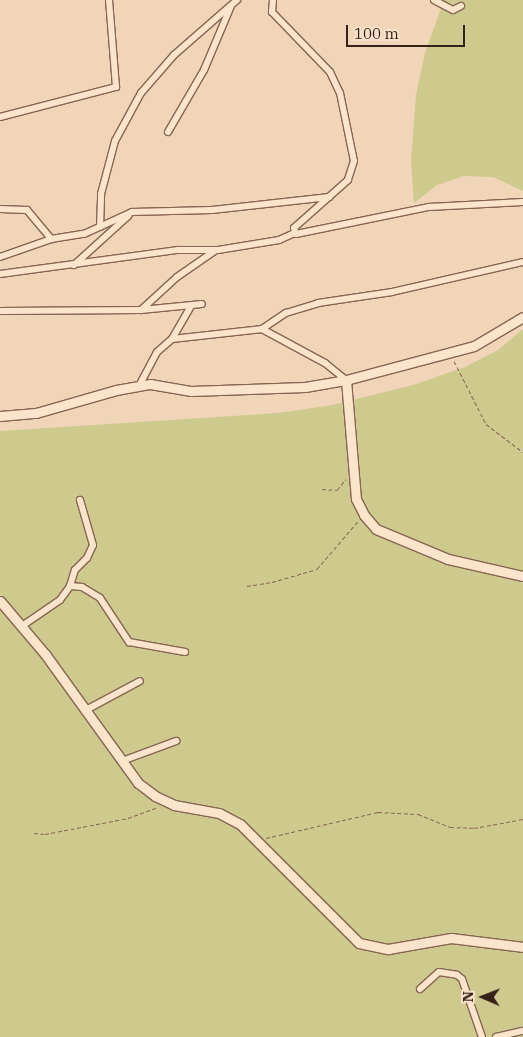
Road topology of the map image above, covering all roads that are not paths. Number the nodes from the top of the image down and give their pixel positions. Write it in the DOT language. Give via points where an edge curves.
graph roads {
  1 [pos="109,0"];
  2 [pos="273,0"];
  3 [pos="434,0"];
  4 [pos="234,2"];
  5 [pos="461,6"];
  6 [pos="0,117"];
  7 [pos="168,132"];
  8 [pos="329,197"];
  9 [pos="523,202"];
  10 [pos="0,209"];
  11 [pos="132,212"];
  12 [pos="100,226"];
  13 [pos="295,233"];
  14 [pos="51,239"];
  15 [pos="218,250"];
  16 [pos="0,257"];
  17 [pos="523,262"];
  18 [pos="73,266"];
  19 [pos="0,274"];
  20 [pos="202,304"];
  21 [pos="190,308"];
  22 [pos="141,310"];
  23 [pos="0,311"];
  24 [pos="523,317"];
  25 [pos="262,329"];
  26 [pos="172,339"];
  27 [pos="346,380"];
  28 [pos="140,386"];
  29 [pos="0,416"];
  30 [pos="80,500"];
  31 [pos="523,576"];
  32 [pos="70,586"];
  33 [pos="0,601"];
  34 [pos="22,626"];
  35 [pos="185,652"];
  36 [pos="140,681"];
  37 [pos="86,710"];
  38 [pos="176,741"];
  39 [pos="122,760"];
  40 [pos="523,947"];
  41 [pos="420,988"];
  42 [pos="523,1031"];
  43 [pos="482,1037"];
  44 [pos="496,1037"];
  1 -- 6 [label="street" via="116,87"];
  2 -- 8 [label="street" via="272,12 330,72 340,92 354,161 348,180"];
  3 -- 5 [label="street" via="452,10"];
  4 -- 7 [label="street" via="204,70"];
  4 -- 12 [label="street" via="174,55 140,93 115,141 101,194"];
  8 -- 11 [label="street" via="212,210"];
  8 -- 13 [label="street" via="295,227"];
  9 -- 13 [label="street" via="429,207"];
  10 -- 14 [label="street" via="27,210"];
  11 -- 12 [label="street"];
  11 -- 18 [label="street"];
  12 -- 14 [label="street" via="84,234"];
  13 -- 15 [label="street" via="279,240"];
  14 -- 16 [label="street"];
  15 -- 18 [label="street" via="178,250"];
  15 -- 22 [label="street" via="177,277"];
  17 -- 25 [label="street" via="392,292 318,303 286,312"];
  18 -- 19 [label="street"];
  20 -- 21 [label="street"];
  21 -- 22 [label="street"];
  21 -- 26 [label="street"];
  22 -- 23 [label="street"];
  24 -- 27 [label="street" via="474,346"];
  25 -- 26 [label="street"];
  25 -- 27 [label="street" via="325,363"];
  26 -- 28 [label="street" via="157,352"];
  27 -- 28 [label="street" via="305,387 191,391 150,384"];
  27 -- 31 [label="street" via="356,499 364,515 376,528 411,546 448,559"];
  28 -- 29 [label="street" via="36,413"];
  30 -- 32 [label="street" via="93,545 87,558 75,570"];
  32 -- 34 [label="street" via="60,600"];
  32 -- 35 [label="street" via="91,591 100,598 129,642"];
  33 -- 34 [label="street"];
  34 -- 37 [label="street"];
  36 -- 37 [label="street"];
  37 -- 39 [label="street"];
  38 -- 39 [label="street"];
  39 -- 40 [label="street" via="138,783 169,802 219,813 240,824 359,943 388,949 450,938"];
  41 -- 43 [label="street" via="439,972 457,974 462,979"];
  42 -- 44 [label="street"];
}
